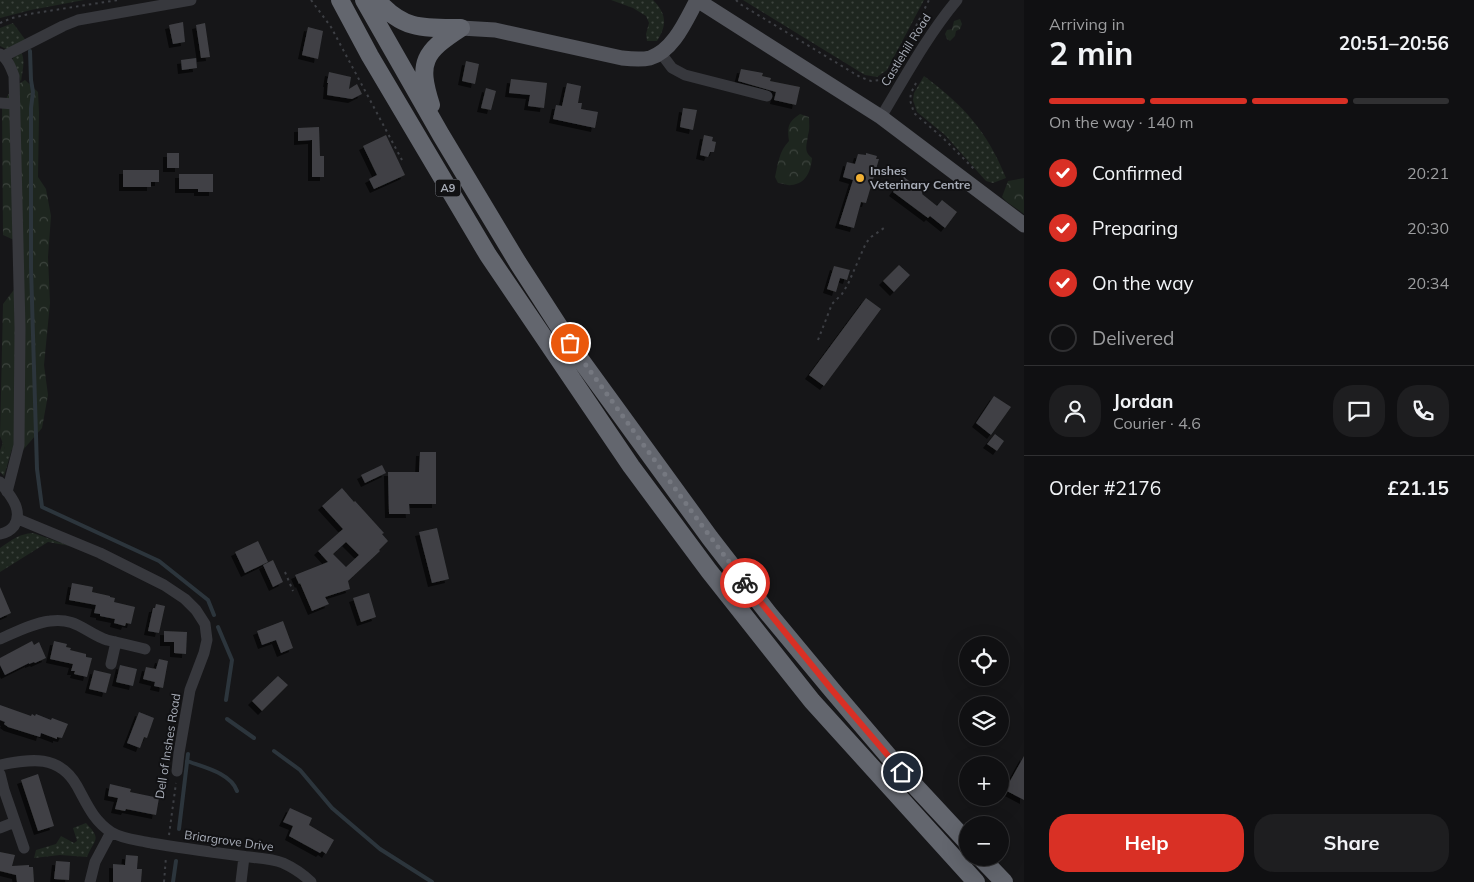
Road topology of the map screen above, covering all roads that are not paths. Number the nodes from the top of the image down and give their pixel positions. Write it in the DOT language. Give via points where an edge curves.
graph roads {
  1 [pos="191,0"];
  2 [pos="340,0"];
  3 [pos="364,0"];
  4 [pos="377,0"];
  5 [pos="957,0"];
  6 [pos="460,28"];
  7 [pos="660,52"];
  8 [pos="2,55"];
  9 [pos="767,96"];
  10 [pos="0,103"];
  11 [pos="15,104"];
  12 [pos="881,117"];
  13 [pos="441,135"];
  14 [pos="1024,225"];
  15 [pos="4,487"];
  16 [pos="18,520"];
  17 [pos="0,534"];
  18 [pos="0,639"];
  19 [pos="116,642"];
  20 [pos="145,649"];
  21 [pos="111,664"];
  22 [pos="0,765"];
  23 [pos="177,771"];
  24 [pos="0,774"];
  25 [pos="15,822"];
  26 [pos="0,828"];
  27 [pos="111,832"];
  28 [pos="959,833"];
  29 [pos="24,848"];
  30 [pos="244,857"];
  31 [pos="989,866"];
  32 [pos="90,882"];
  33 [pos="241,882"];
  34 [pos="311,882"];
  35 [pos="976,882"];
  36 [pos="1004,882"];
  1 -- 8 [label="street" via="78,20"];
  2 -- 35 [label="highway, A9" via="488,255 631,466 812,701"];
  3 -- 13 [label="highway, A9"];
  4 -- 6 [label="highway" via="400,21 417,27"];
  5 -- 12 [label="street, Castlehill Road" via="919,52"];
  6 -- 7 [label="main road" via="495,30 622,58 650,58"];
  6 -- 13 [label="highway, A9" via="435,47 425,65 426,90"];
  7 -- 9 [label="street" via="672,68 686,75"];
  7 -- 12 [label="main road" via="680,31 697,0"];
  8 -- 11 [label="street" via="14,76"];
  10 -- 11 [label="street"];
  11 -- 15 [label="street" via="19,445"];
  12 -- 14 [label="main road"];
  13 -- 28 [label="highway, A9" via="580,359 710,538 832,690"];
  15 -- 16 [label="street" via="18,511"];
  16 -- 17 [label="street" via="12,529"];
  16 -- 23 [label="street, Dell of Inshes Road" via="100,553 164,585 186,599 205,624 207,640 190,690"];
  18 -- 19 [label="street" via="52,620 82,626"];
  19 -- 20 [label="street"];
  19 -- 21 [label="street"];
  22 -- 27 [label="street" via="36,760 63,770 72,778 90,811"];
  24 -- 25 [label="street"];
  25 -- 26 [label="street"];
  25 -- 29 [label="street"];
  27 -- 30 [label="street, Briargrove Drive" via="125,838"];
  27 -- 32 [label="street" via="95,862"];
  30 -- 33 [label="street"];
  30 -- 34 [label="street, Briargrove Drive" via="281,862"];
  31 -- 36 [label="highway"];
}
